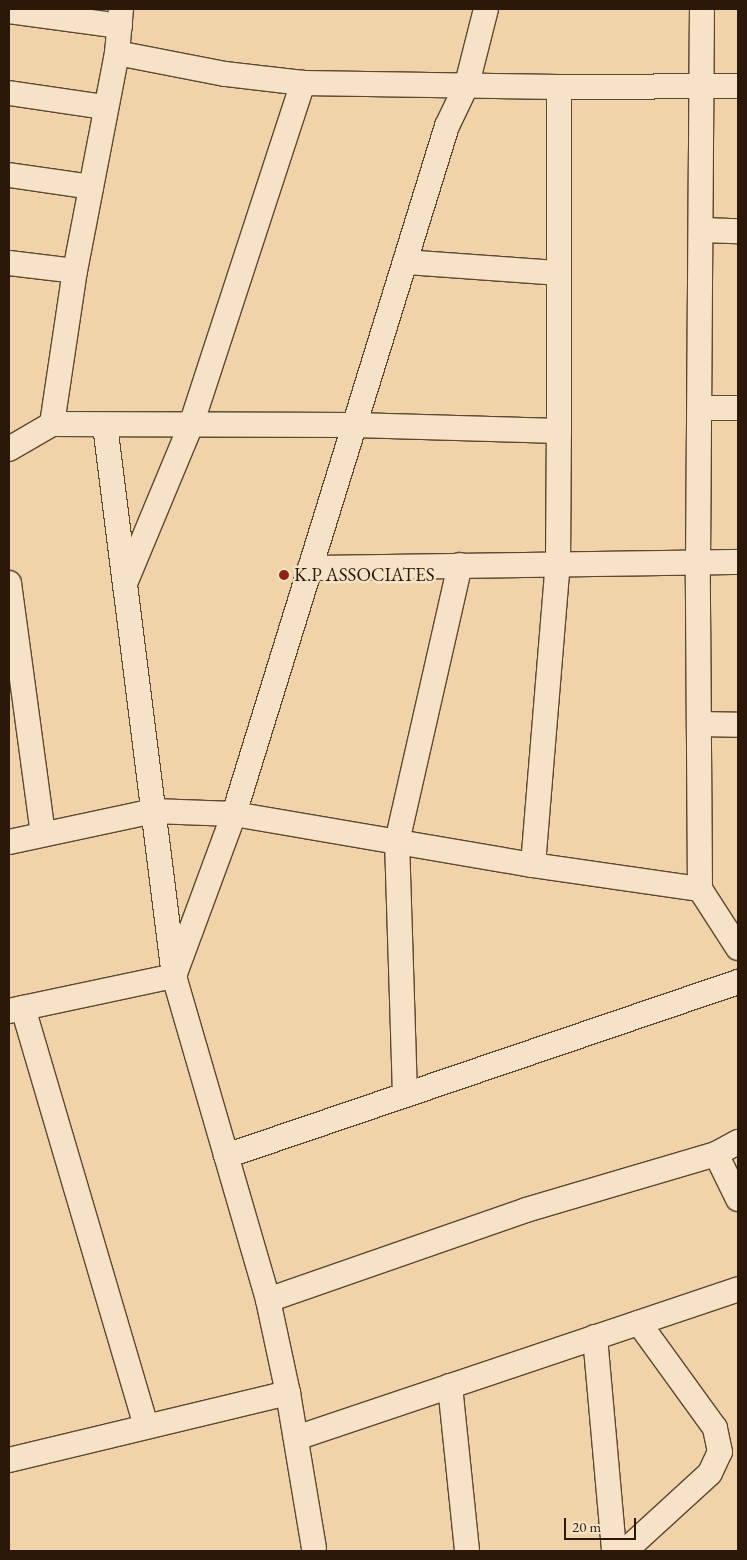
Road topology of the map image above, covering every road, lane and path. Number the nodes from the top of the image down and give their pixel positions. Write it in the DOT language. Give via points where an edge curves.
graph roads {
  1 [pos="486,9"];
  2 [pos="702,9"];
  3 [pos="9,11"];
  4 [pos="120,17"];
  5 [pos="117,53"];
  6 [pos="303,83"];
  7 [pos="467,84"];
  8 [pos="738,86"];
  9 [pos="559,87"];
  10 [pos="704,87"];
  11 [pos="9,93"];
  12 [pos="106,107"];
  13 [pos="9,175"];
  14 [pos="91,187"];
  15 [pos="702,230"];
  16 [pos="738,231"];
  17 [pos="405,262"];
  18 [pos="9,263"];
  19 [pos="75,271"];
  20 [pos="559,273"];
  21 [pos="700,408"];
  22 [pos="738,408"];
  23 [pos="52,424"];
  24 [pos="105,425"];
  25 [pos="191,425"];
  26 [pos="354,425"];
  27 [pos="559,430"];
  28 [pos="9,449"];
  29 [pos="698,562"];
  30 [pos="738,562"];
  31 [pos="558,564"];
  32 [pos="460,565"];
  33 [pos="310,568"];
  34 [pos="9,583"];
  35 [pos="125,583"];
  36 [pos="699,724"];
  37 [pos="738,725"];
  38 [pos="153,811"];
  39 [pos="234,814"];
  40 [pos="44,834"];
  41 [pos="9,842"];
  42 [pos="398,842"];
  43 [pos="533,865"];
  44 [pos="700,889"];
  45 [pos="738,948"];
  46 [pos="174,976"];
  47 [pos="738,982"];
  48 [pos="16,1009"];
  49 [pos="405,1095"];
  50 [pos="738,1142"];
  51 [pos="716,1154"];
  52 [pos="226,1156"];
  53 [pos="738,1199"];
  54 [pos="738,1290"];
  55 [pos="268,1300"];
  56 [pos="639,1323"];
  57 [pos="595,1337"];
  58 [pos="450,1386"];
  59 [pos="288,1393"];
  60 [pos="146,1426"];
  61 [pos="296,1438"];
  62 [pos="9,1460"];
  63 [pos="310,1550"];
  64 [pos="467,1551"];
  65 [pos="614,1551"];
  66 [pos="625,1551"];
  1 -- 7 [label="street"];
  2 -- 10 [label="street"];
  3 -- 4 [label="street"];
  4 -- 5 [label="street"];
  5 -- 6 [label="street" via="225,74"];
  5 -- 12 [label="street"];
  6 -- 7 [label="street"];
  6 -- 25 [label="street"];
  7 -- 9 [label="street"];
  7 -- 17 [label="street" via="447,126"];
  8 -- 10 [label="street"];
  9 -- 10 [label="street"];
  9 -- 20 [label="street"];
  10 -- 15 [label="street"];
  11 -- 12 [label="street"];
  12 -- 14 [label="street"];
  13 -- 14 [label="street"];
  14 -- 19 [label="street"];
  15 -- 16 [label="street"];
  15 -- 21 [label="street"];
  17 -- 20 [label="street"];
  17 -- 26 [label="street"];
  18 -- 19 [label="street"];
  19 -- 23 [label="street"];
  20 -- 27 [label="street"];
  21 -- 22 [label="street"];
  21 -- 29 [label="street"];
  23 -- 24 [label="street"];
  23 -- 28 [label="street"];
  24 -- 25 [label="street"];
  24 -- 35 [label="street"];
  25 -- 26 [label="street"];
  25 -- 35 [label="street"];
  26 -- 27 [label="street"];
  26 -- 33 [label="street"];
  27 -- 31 [label="street"];
  29 -- 30 [label="street"];
  29 -- 31 [label="street"];
  29 -- 36 [label="street"];
  31 -- 32 [label="street"];
  31 -- 43 [label="street"];
  32 -- 33 [label="street"];
  32 -- 42 [label="street"];
  33 -- 39 [label="street"];
  34 -- 40 [label="street"];
  35 -- 38 [label="street"];
  36 -- 37 [label="street"];
  36 -- 44 [label="street"];
  38 -- 39 [label="street"];
  38 -- 40 [label="street"];
  38 -- 46 [label="street"];
  39 -- 42 [label="street"];
  39 -- 46 [label="street"];
  40 -- 41 [label="street"];
  42 -- 43 [label="street"];
  42 -- 49 [label="street"];
  43 -- 44 [label="street"];
  44 -- 45 [label="street"];
  46 -- 48 [label="street"];
  46 -- 52 [label="street"];
  47 -- 49 [label="street"];
  48 -- 60 [label="street"];
  49 -- 52 [label="street"];
  50 -- 51 [label="street"];
  51 -- 53 [label="street"];
  51 -- 55 [label="street" via="526,1210"];
  52 -- 55 [label="street"];
  54 -- 56 [label="street"];
  55 -- 59 [label="street"];
  56 -- 57 [label="street"];
  56 -- 66 [label="street" via="715,1428 720,1452 710,1473"];
  57 -- 58 [label="street"];
  57 -- 65 [label="street"];
  58 -- 61 [label="street"];
  58 -- 64 [label="street"];
  59 -- 60 [label="street"];
  59 -- 61 [label="street"];
  60 -- 62 [label="street"];
  61 -- 63 [label="street"];
}
